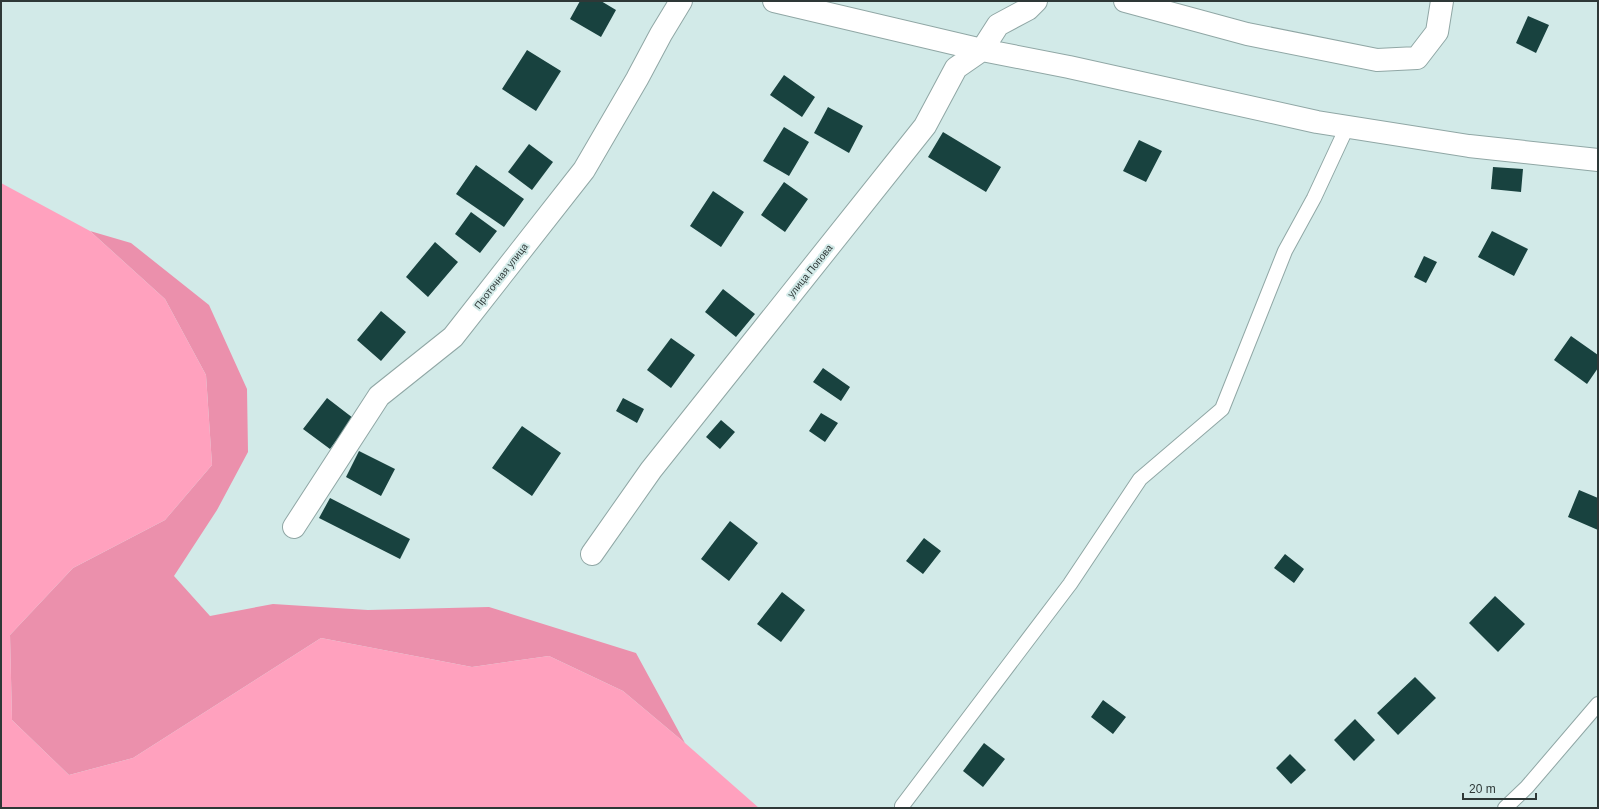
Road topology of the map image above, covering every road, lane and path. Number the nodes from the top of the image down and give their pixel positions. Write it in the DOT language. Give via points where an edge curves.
graph roads {
  1 [pos="681,1"];
  2 [pos="774,1"];
  3 [pos="1036,1"];
  4 [pos="1125,1"];
  5 [pos="1442,1"];
  6 [pos="982,50"];
  7 [pos="1347,127"];
  8 [pos="1598,160"];
  9 [pos="294,528"];
  10 [pos="592,554"];
  11 [pos="1598,704"];
  12 [pos="902,808"];
  13 [pos="1505,808"];
  1 -- 9 [label="street, Проточная улица" via="584,170 453,338 379,396"];
  2 -- 6 [label="street"];
  3 -- 6 [label="street, улица Попова" via="1028,9 998,25"];
  4 -- 5 [label="street" via="1247,34 1377,60 1417,58 1437,32"];
  6 -- 7 [label="street"];
  6 -- 10 [label="street, улица Попова" via="956,68 925,126 651,470"];
  7 -- 8 [label="street" via="1469,146"];
  7 -- 12 [label="lane" via="1314,198 1285,251 1222,410 1140,479 1070,584"];
  11 -- 13 [label="lane" via="1527,787"];
}
